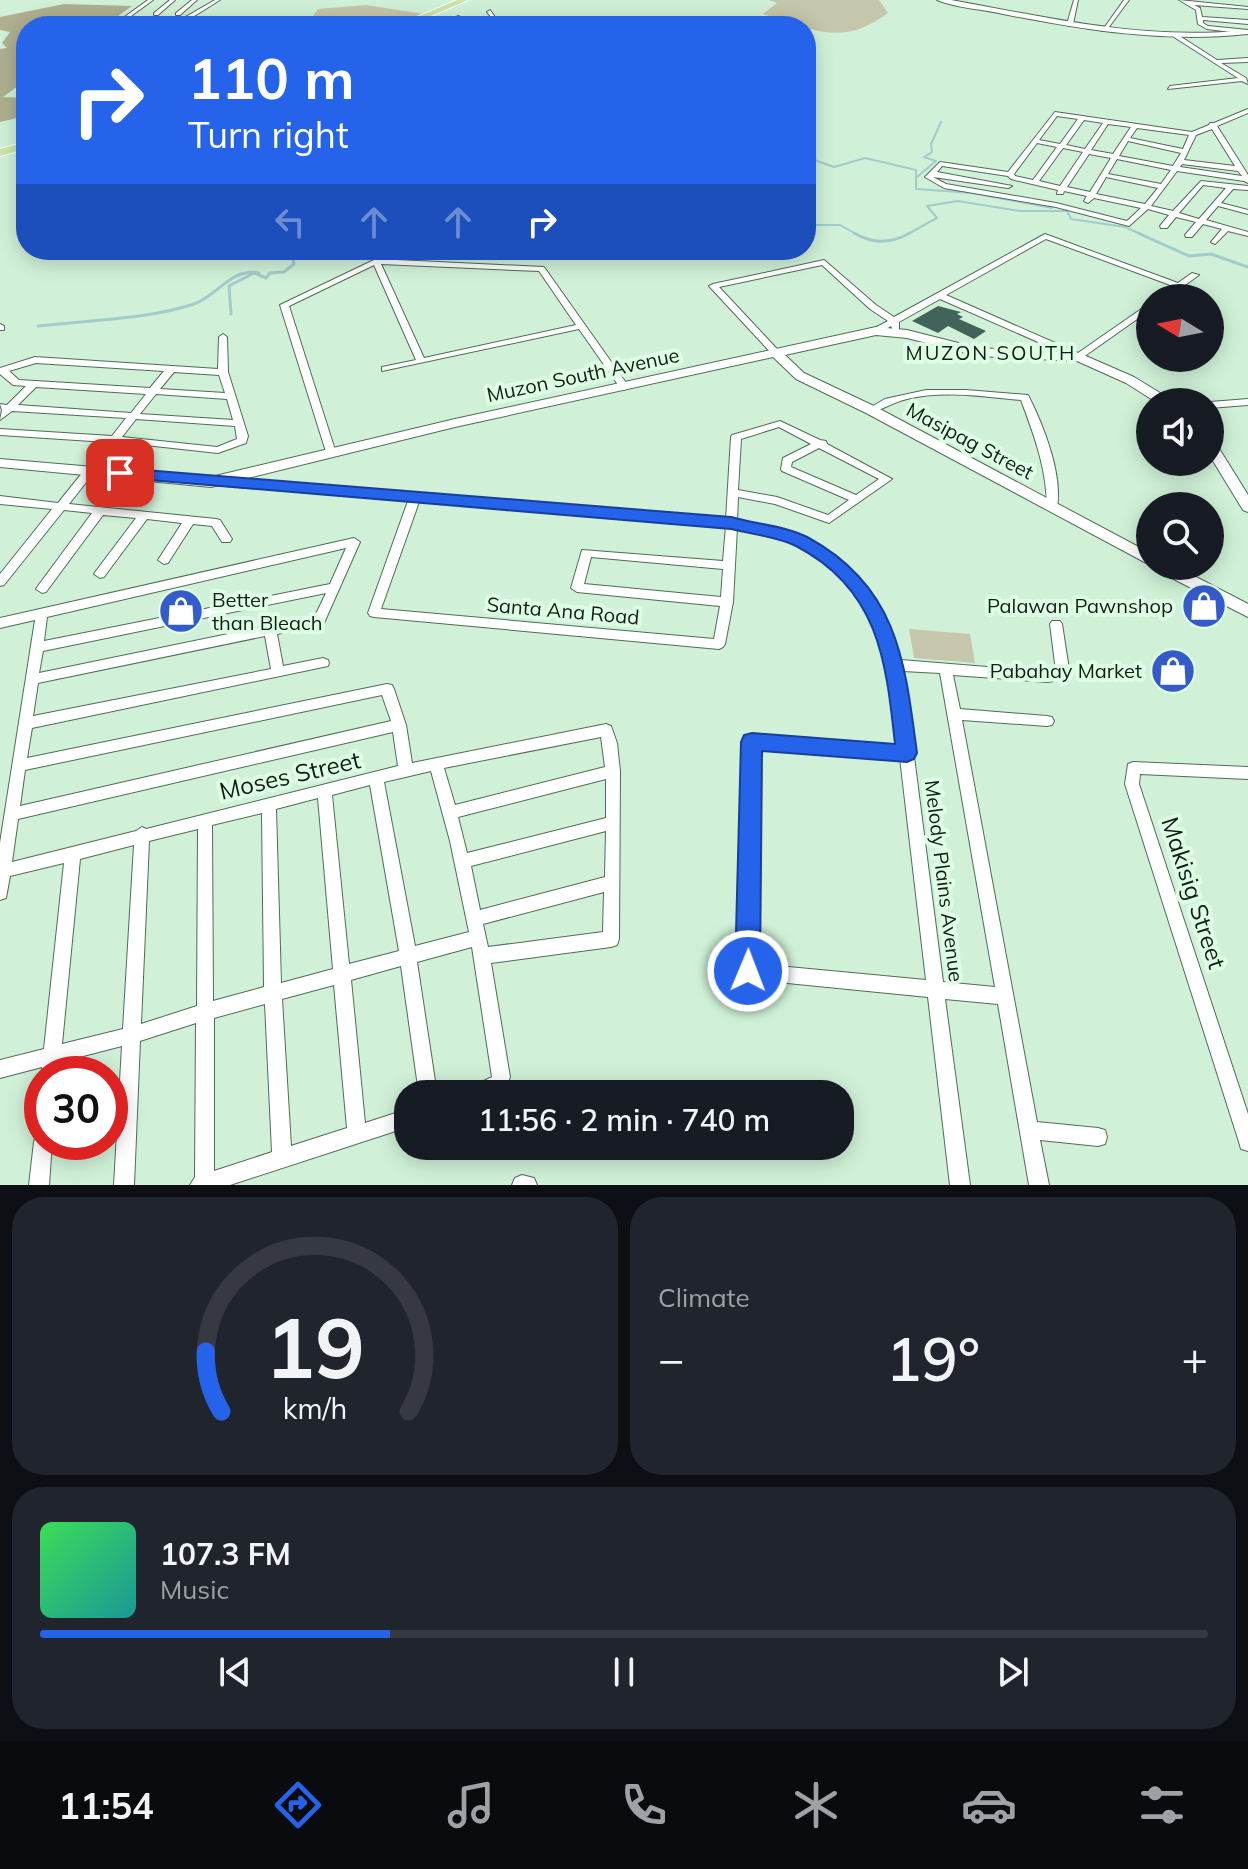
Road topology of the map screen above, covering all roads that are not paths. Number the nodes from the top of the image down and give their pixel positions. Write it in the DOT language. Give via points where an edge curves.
graph roads {
  1 [pos="151,0"];
  2 [pos="173,0"];
  3 [pos="195,0"];
  4 [pos="464,0"];
  5 [pos="940,0"];
  6 [pos="1076,0"];
  7 [pos="1127,0"];
  8 [pos="1232,0"];
  9 [pos="1184,1"];
  10 [pos="1248,1"];
  11 [pos="221,2"];
  12 [pos="1248,8"];
  13 [pos="1198,9"];
  14 [pos="490,12"];
  15 [pos="133,13"];
  16 [pos="156,14"];
  17 [pos="178,14"];
  18 [pos="1248,14"];
  19 [pos="194,15"];
  20 [pos="129,16"];
  21 [pos="424,16"];
  22 [pos="493,16"];
  23 [pos="1199,18"];
  24 [pos="1248,22"];
  25 [pos="1070,24"];
  26 [pos="1104,30"];
  27 [pos="1248,32"];
  28 [pos="1176,36"];
  29 [pos="1248,60"];
  30 [pos="1218,61"];
  31 [pos="1246,81"];
  32 [pos="1170,88"];
  33 [pos="1248,111"];
  34 [pos="1082,118"];
  35 [pos="1107,121"];
  36 [pos="1212,124"];
  37 [pos="1135,125"];
  38 [pos="1193,134"];
  39 [pos="1127,139"];
  40 [pos="1036,141"];
  41 [pos="1061,146"];
  42 [pos="1087,151"];
  43 [pos="1186,152"];
  44 [pos="1117,157"];
  45 [pos="1178,165"];
  46 [pos="1240,169"];
  47 [pos="932,173"];
  48 [pos="1105,175"];
  49 [pos="1011,176"];
  50 [pos="1247,180"];
  51 [pos="1038,183"];
  52 [pos="1008,186"];
  53 [pos="1163,187"];
  54 [pos="1231,187"];
  55 [pos="1062,188"];
  56 [pos="1248,188"];
  57 [pos="1092,195"];
  58 [pos="1003,196"];
  59 [pos="1030,200"];
  60 [pos="1116,200"];
  61 [pos="1217,204"];
  62 [pos="1056,205"];
  63 [pos="1148,207"];
  64 [pos="1082,210"];
  65 [pos="1248,212"];
  66 [pos="1175,214"];
  67 [pos="1106,217"];
  68 [pos="1203,222"];
  69 [pos="1164,226"];
  70 [pos="1227,228"];
  71 [pos="1248,234"];
  72 [pos="1189,235"];
  73 [pos="1215,242"];
  74 [pos="376,261"];
  75 [pos="1195,275"];
  76 [pos="1175,284"];
  77 [pos="1183,284"];
  78 [pos="941,296"];
  79 [pos="1136,316"];
  80 [pos="895,322"];
  81 [pos="582,326"];
  82 [pos="876,331"];
  83 [pos="906,333"];
  84 [pos="1028,336"];
  85 [pos="223,337"];
  86 [pos="775,352"];
  87 [pos="1010,354"];
  88 [pos="1079,357"];
  89 [pos="421,361"];
  90 [pos="171,369"];
  91 [pos="385,369"];
  92 [pos="2,370"];
  93 [pos="223,372"];
  94 [pos="34,384"];
  95 [pos="624,387"];
  96 [pos="1143,388"];
  97 [pos="153,392"];
  98 [pos="229,396"];
  99 [pos="1248,402"];
  100 [pos="1224,404"];
  101 [pos="5,408"];
  102 [pos="871,410"];
  103 [pos="134,416"];
  104 [pos="0,417"];
  105 [pos="237,423"];
  106 [pos="0,432"];
  107 [pos="115,439"];
  108 [pos="822,443"];
  109 [pos="331,453"];
  110 [pos="0,463"];
  111 [pos="1224,468"];
  112 [pos="90,470"];
  113 [pos="211,482"];
  114 [pos="733,493"];
  115 [pos="415,497"];
  116 [pos="856,499"];
  117 [pos="0,500"];
  118 [pos="1247,505"];
  119 [pos="60,507"];
  120 [pos="1052,508"];
  121 [pos="100,511"];
  122 [pos="144,516"];
  123 [pos="190,520"];
  124 [pos="731,523"];
  125 [pos="226,539"];
  126 [pos="1136,553"];
  127 [pos="164,560"];
  128 [pos="728,565"];
  129 [pos="100,574"];
  130 [pos="1189,580"];
  131 [pos="0,582"];
  132 [pos="335,587"];
  133 [pos="42,589"];
  134 [pos="727,602"];
  135 [pos="1248,611"];
  136 [pos="42,612"];
  137 [pos="0,623"];
  138 [pos="1056,624"];
  139 [pos="270,631"];
  140 [pos="38,647"];
  141 [pos="323,663"];
  142 [pos="896,665"];
  143 [pos="946,669"];
  144 [pos="278,673"];
  145 [pos="34,679"];
  146 [pos="954,714"];
  147 [pos="1047,721"];
  148 [pos="28,723"];
  149 [pos="399,725"];
  150 [pos="907,753"];
  151 [pos="436,764"];
  152 [pos="20,765"];
  153 [pos="406,770"];
  154 [pos="613,771"];
  155 [pos="1248,773"];
  156 [pos="376,779"];
  157 [pos="324,790"];
  158 [pos="269,805"];
  159 [pos="450,813"];
  160 [pos="13,814"];
  161 [pos="205,819"];
  162 [pos="611,823"];
  163 [pos="142,834"];
  164 [pos="73,854"];
  165 [pos="463,861"];
  166 [pos="2,872"];
  167 [pos="610,883"];
  168 [pos="0,893"];
  169 [pos="474,919"];
  170 [pos="478,937"];
  171 [pos="408,955"];
  172 [pos="484,956"];
  173 [pos="342,973"];
  174 [pos="938,991"];
  175 [pos="273,994"];
  176 [pos="1005,996"];
  177 [pos="204,1012"];
  178 [pos="132,1035"];
  179 [pos="52,1054"];
  180 [pos="0,1069"];
  181 [pos="426,1080"];
  182 [pos="500,1080"];
  183 [pos="394,1123"];
  184 [pos="1029,1130"];
  185 [pos="357,1135"];
  186 [pos="1098,1137"];
  187 [pos="1248,1142"];
  188 [pos="282,1158"];
  189 [pos="41,1160"];
  190 [pos="203,1184"];
  191 [pos="39,1185"];
  192 [pos="124,1185"];
  193 [pos="960,1185"];
  194 [pos="1039,1185"];
  1 -- 15 [label="street"];
  2 -- 16 [label="street"];
  3 -- 17 [label="street"];
  4 -- 21 [label="main road"];
  5 -- 25 [label="street"];
  6 -- 25 [label="street"];
  7 -- 26 [label="street"];
  8 -- 10 [label="street"];
  9 -- 12 [label="street"];
  9 -- 13 [label="street"];
  11 -- 19 [label="street"];
  13 -- 18 [label="street"];
  13 -- 23 [label="street"];
  14 -- 22 [label="street"];
  15 -- 16 [label="street"];
  15 -- 20 [label="street"];
  16 -- 17 [label="street"];
  17 -- 19 [label="street"];
  23 -- 24 [label="street"];
  23 -- 27 [label="street" via="1207,27"];
  25 -- 26 [label="street"];
  26 -- 28 [label="street"];
  27 -- 28 [label="street"];
  28 -- 30 [label="street"];
  29 -- 30 [label="street"];
  30 -- 31 [label="street"];
  31 -- 32 [label="street"];
  33 -- 36 [label="street"];
  34 -- 35 [label="street"];
  34 -- 40 [label="street" via="1055,114"];
  34 -- 41 [label="street"];
  35 -- 37 [label="street"];
  35 -- 42 [label="street"];
  36 -- 38 [label="street"];
  36 -- 46 [label="street"];
  37 -- 38 [label="street"];
  37 -- 39 [label="street"];
  38 -- 43 [label="street"];
  39 -- 43 [label="street"];
  39 -- 44 [label="street"];
  40 -- 41 [label="street"];
  40 -- 49 [label="street"];
  41 -- 42 [label="street"];
  41 -- 51 [label="street"];
  42 -- 44 [label="street"];
  42 -- 55 [label="street"];
  43 -- 45 [label="street"];
  44 -- 45 [label="street"];
  44 -- 48 [label="street"];
  45 -- 46 [label="street"];
  45 -- 50 [label="street"];
  45 -- 53 [label="street"];
  46 -- 50 [label="street"];
  47 -- 49 [label="street" via="940,164"];
  47 -- 52 [label="street"];
  47 -- 58 [label="street" via="930,178 944,186"];
  48 -- 53 [label="street"];
  48 -- 57 [label="street"];
  49 -- 51 [label="street"];
  49 -- 52 [label="street"];
  51 -- 55 [label="street"];
  51 -- 59 [label="street"];
  52 -- 58 [label="street"];
  53 -- 63 [label="street"];
  54 -- 56 [label="street"];
  54 -- 61 [label="street"];
  54 -- 66 [label="street" via="1201,183"];
  55 -- 57 [label="street"];
  55 -- 62 [label="street"];
  57 -- 60 [label="street"];
  57 -- 64 [label="street"];
  58 -- 59 [label="street"];
  59 -- 62 [label="street"];
  60 -- 63 [label="street"];
  60 -- 67 [label="street"];
  61 -- 65 [label="street"];
  61 -- 68 [label="street"];
  62 -- 64 [label="street"];
  63 -- 66 [label="street"];
  63 -- 67 [label="street" via="1129,224"];
  64 -- 67 [label="street"];
  66 -- 68 [label="street"];
  66 -- 69 [label="street"];
  68 -- 70 [label="street"];
  68 -- 72 [label="street"];
  70 -- 71 [label="street"];
  70 -- 73 [label="street"];
  74 -- 81 [label="street" via="541,269"];
  74 -- 89 [label="street"];
  74 -- 109 [label="street" via="284,305"];
  75 -- 77 [label="street"];
  76 -- 78 [label="street" via="1045,236"];
  78 -- 80 [label="street"];
  78 -- 84 [label="street"];
  79 -- 88 [label="street"];
  80 -- 82 [label="street"];
  80 -- 83 [label="street"];
  80 -- 86 [label="street" via="824,262 713,286"];
  81 -- 89 [label="street"];
  81 -- 95 [label="street"];
  82 -- 83 [label="street, Muzon South Avenue"];
  82 -- 86 [label="street, Muzon South Avenue"];
  83 -- 87 [label="street, Muzon South Avenue" via="959,349"];
  84 -- 87 [label="street" via="1031,349"];
  84 -- 88 [label="street"];
  85 -- 93 [label="street"];
  86 -- 95 [label="street, Muzon South Avenue"];
  86 -- 102 [label="street, Masipag Street" via="800,376"];
  87 -- 88 [label="street, Muzon South Avenue"];
  88 -- 96 [label="street, Muzon South Avenue"];
  89 -- 91 [label="street"];
  90 -- 92 [label="street" via="35,360"];
  90 -- 93 [label="street"];
  90 -- 97 [label="street"];
  92 -- 94 [label="street" via="16,383"];
  93 -- 98 [label="street"];
  94 -- 97 [label="street"];
  94 -- 101 [label="street"];
  95 -- 109 [label="street, Muzon South Avenue"];
  97 -- 98 [label="street"];
  97 -- 103 [label="street"];
  98 -- 105 [label="street"];
  99 -- 100 [label="street"];
  101 -- 103 [label="street"];
  101 -- 104 [label="street"];
  102 -- 120 [label="street, Masipag Street"];
  102 -- 120 [label="street" via="897,397 932,392 1025,397 1048,463"];
  103 -- 105 [label="street"];
  103 -- 107 [label="street"];
  105 -- 107 [label="street" via="242,441 218,450"];
  106 -- 107 [label="street"];
  107 -- 112 [label="street"];
  108 -- 114 [label="street, Santa Ana Road" via="780,424 736,437"];
  108 -- 116 [label="street, Santa Ana Road" via="887,479"];
  108 -- 116 [label="street" via="787,460 786,469"];
  109 -- 113 [label="street, Muzon South Avenue"];
  110 -- 112 [label="street, Muzon South Avenue"];
  111 -- 118 [label="street"];
  112 -- 113 [label="street, Muzon South Avenue"];
  112 -- 119 [label="street"];
  113 -- 115 [label="street, Melody Plains Avenue"];
  114 -- 116 [label="street, Santa Ana Road" via="829,519"];
  114 -- 124 [label="street, Santa Ana Road"];
  115 -- 124 [label="street, Melody Plains Avenue"];
  115 -- 134 [label="street, Santa Ana Road" via="374,613 719,644"];
  117 -- 119 [label="street"];
  119 -- 121 [label="street"];
  119 -- 131 [label="street"];
  120 -- 126 [label="street, Masipag Street"];
  121 -- 122 [label="street"];
  121 -- 133 [label="street"];
  122 -- 123 [label="street"];
  122 -- 129 [label="street"];
  123 -- 125 [label="street" via="216,523"];
  123 -- 127 [label="street"];
  124 -- 128 [label="street, Santa Ana Road"];
  124 -- 142 [label="street, Melody Plains Avenue" via="801,541 840,568 871,602"];
  128 -- 134 [label="street, Santa Ana Road"];
  128 -- 134 [label="street" via="586,553 577,588"];
  130 -- 135 [label="street"];
  132 -- 136 [label="street" via="354,542"];
  132 -- 139 [label="street" via="320,620"];
  132 -- 140 [label="street"];
  136 -- 137 [label="street"];
  136 -- 140 [label="street"];
  138 -- 143 [label="street" via="1061,675"];
  139 -- 144 [label="street"];
  139 -- 145 [label="street"];
  140 -- 145 [label="street"];
  141 -- 144 [label="street"];
  142 -- 143 [label="street"];
  142 -- 150 [label="street, Melody Plains Avenue"];
  143 -- 146 [label="street"];
  144 -- 148 [label="street"];
  145 -- 148 [label="street"];
  146 -- 147 [label="street"];
  146 -- 176 [label="street"];
  148 -- 152 [label="street"];
  149 -- 152 [label="street" via="387,689"];
  149 -- 153 [label="street"];
  149 -- 160 [label="street"];
  150 -- 174 [label="street, Melody Plains Avenue"];
  150 -- 174 [label="street" via="752,742 748,971"];
  151 -- 153 [label="street, Moses Street"];
  151 -- 154 [label="street, Moses Street" via="606,730"];
  151 -- 159 [label="street"];
  152 -- 160 [label="street"];
  153 -- 156 [label="street, Moses Street"];
  154 -- 159 [label="street"];
  154 -- 162 [label="street"];
  155 -- 187 [label="street, Makisig Street" via="1133,768 1132,784"];
  156 -- 157 [label="street, Moses Street"];
  156 -- 171 [label="street"];
  157 -- 158 [label="street, Moses Street"];
  157 -- 173 [label="street"];
  158 -- 161 [label="street, Moses Street"];
  158 -- 175 [label="street"];
  159 -- 165 [label="street"];
  160 -- 166 [label="street"];
  161 -- 163 [label="street, Moses Street"];
  161 -- 177 [label="street"];
  162 -- 165 [label="street"];
  162 -- 167 [label="street"];
  163 -- 164 [label="street, Moses Street"];
  163 -- 178 [label="street"];
  164 -- 166 [label="street, Moses Street"];
  164 -- 179 [label="street"];
  165 -- 169 [label="street"];
  166 -- 168 [label="street"];
  167 -- 169 [label="street"];
  167 -- 172 [label="street" via="611,939"];
  169 -- 170 [label="street"];
  170 -- 171 [label="street"];
  170 -- 172 [label="street"];
  171 -- 173 [label="street"];
  171 -- 181 [label="street"];
  172 -- 182 [label="street"];
  173 -- 175 [label="street"];
  173 -- 185 [label="street"];
  174 -- 176 [label="street"];
  174 -- 193 [label="street, Melody Plains Avenue"];
  175 -- 177 [label="street"];
  175 -- 188 [label="street"];
  176 -- 184 [label="street"];
  177 -- 178 [label="street"];
  177 -- 190 [label="street"];
  178 -- 179 [label="street"];
  178 -- 192 [label="street"];
  179 -- 180 [label="street"];
  183 -- 185 [label="street"];
  184 -- 186 [label="street"];
  184 -- 194 [label="street"];
  185 -- 188 [label="street"];
  188 -- 190 [label="street"];
  189 -- 191 [label="street"];
}
